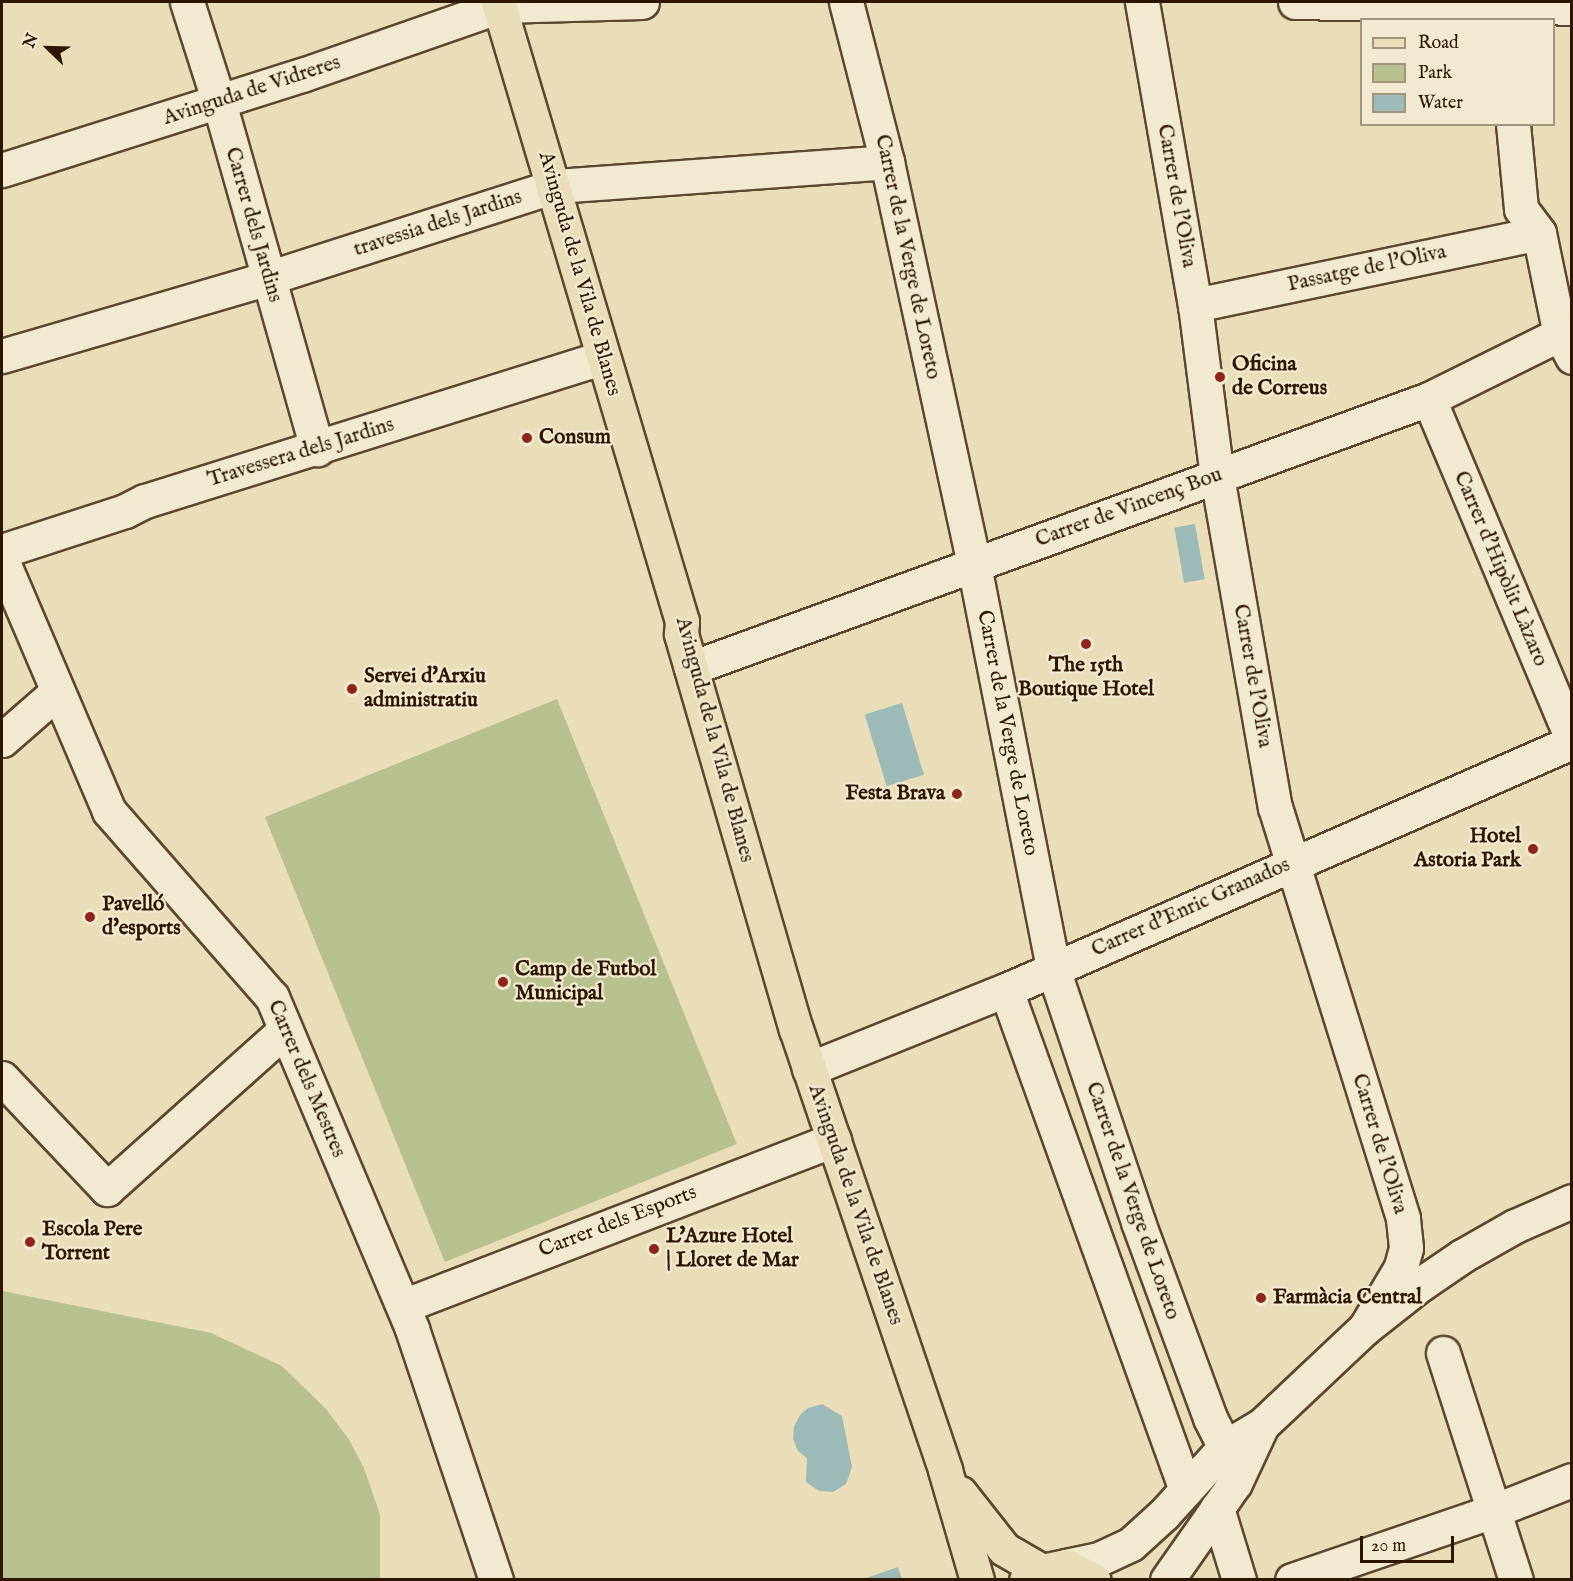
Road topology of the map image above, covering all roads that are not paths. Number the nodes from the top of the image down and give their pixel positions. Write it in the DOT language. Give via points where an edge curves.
graph roads {
  1 [pos="187,2"];
  2 [pos="642,2"];
  3 [pos="846,2"];
  4 [pos="1142,2"];
  5 [pos="1295,2"];
  6 [pos="499,4"];
  7 [pos="1572,8"];
  8 [pos="1506,9"];
  9 [pos="219,102"];
  10 [pos="1513,126"];
  11 [pos="887,162"];
  12 [pos="2,170"];
  13 [pos="555,186"];
  14 [pos="1539,233"];
  15 [pos="268,278"];
  16 [pos="1195,305"];
  17 [pos="1566,346"];
  18 [pos="2,356"];
  19 [pos="602,358"];
  20 [pos="1429,399"];
  21 [pos="317,448"];
  22 [pos="1217,476"];
  23 [pos="2,551"];
  24 [pos="2,560"];
  25 [pos="974,565"];
  26 [pos="691,668"];
  27 [pos="57,692"];
  28 [pos="2,740"];
  29 [pos="1572,741"];
  30 [pos="1292,863"];
  31 [pos="1053,969"];
  32 [pos="1006,990"];
  33 [pos="285,1030"];
  34 [pos="809,1069"];
  35 [pos="2,1078"];
  36 [pos="834,1140"];
  37 [pos="1572,1201"];
  38 [pos="1138,1222"];
  39 [pos="403,1306"];
  40 [pos="1122,1313"];
  41 [pos="1365,1328"];
  42 [pos="1443,1353"];
  43 [pos="1262,1425"];
  44 [pos="1225,1447"];
  45 [pos="945,1470"];
  46 [pos="1572,1480"];
  47 [pos="1186,1490"];
  48 [pos="1217,1508"];
  49 [pos="1493,1510"];
  50 [pos="1057,1574"];
  51 [pos="496,1580"];
  52 [pos="976,1580"];
  53 [pos="1167,1580"];
  54 [pos="1239,1580"];
  55 [pos="1292,1580"];
  56 [pos="1516,1580"];
  1 -- 9 [label="street, Carrer dels Jardins"];
  2 -- 6 [label="street, Avinguda de Vidreres"];
  3 -- 11 [label="street, Carrer de la Verge de Loreto"];
  4 -- 16 [label="street, Carrer de l'Oliva"];
  5 -- 8 [label="street"];
  6 -- 9 [label="street, Avinguda de Vidreres"];
  6 -- 13 [label="main road, Avinguda de la Vila de Blanes"];
  7 -- 8 [label="street"];
  9 -- 12 [label="street, Avinguda de Vidreres"];
  9 -- 15 [label="street, Carrer dels Jardins"];
  10 -- 14 [label="street" via="1521,209"];
  11 -- 13 [label="street, travessia dels Jardins"];
  11 -- 25 [label="street, Carrer de la Verge de Loreto"];
  13 -- 15 [label="street, travessia dels Jardins"];
  13 -- 19 [label="main road, Avinguda de la Vila de Blanes"];
  14 -- 16 [label="street, Passatge de l'Oliva"];
  14 -- 17 [label="street"];
  15 -- 18 [label="street, travessia dels Jardins"];
  15 -- 21 [label="street, Carrer dels Jardins"];
  16 -- 22 [label="street, Carrer de l'Oliva"];
  17 -- 20 [label="street, Carrer de Vincenç Bou"];
  19 -- 21 [label="street, Travessera dels Jardins"];
  19 -- 26 [label="main road, Avinguda de la Vila de Blanes" via="682,621 681,634"];
  20 -- 22 [label="street, Carrer de Vincenç Bou"];
  20 -- 29 [label="street, Carrer d'Hipòlit Làzaro"];
  21 -- 23 [label="street, Travessera dels Jardins" via="145,501"];
  22 -- 25 [label="street, Carrer de Vincenç Bou"];
  22 -- 30 [label="street, Carrer de l'Oliva" via="1275,807"];
  24 -- 27 [label="street, Carrer dels Mestres"];
  25 -- 26 [label="street, Carrer de Vincenç Bou"];
  25 -- 31 [label="street, Carrer de la Verge de Loreto"];
  26 -- 34 [label="main road, Avinguda de la Vila de Blanes"];
  27 -- 28 [label="street"];
  27 -- 33 [label="street, Carrer dels Mestres" via="110,811 270,994"];
  29 -- 30 [label="street, Carrer d'Enric Granados"];
  30 -- 31 [label="street, Carrer d'Enric Granados"];
  30 -- 41 [label="street, Carrer de l'Oliva" via="1403,1219 1406,1248 1401,1267"];
  31 -- 32 [label="street, Carrer d'Enric Granados"];
  31 -- 38 [label="street, Carrer de la Verge de Loreto"];
  32 -- 34 [label="street, Carrer d'Enric Granados"];
  32 -- 40 [label="street"];
  33 -- 35 [label="street" via="107,1189"];
  33 -- 39 [label="street, Carrer dels Mestres"];
  34 -- 36 [label="main road, Avinguda de la Vila de Blanes"];
  36 -- 39 [label="street, Carrer dels Esports"];
  36 -- 45 [label="main road, Avinguda de la Vila de Blanes"];
  37 -- 41 [label="street" via="1462,1256"];
  38 -- 40 [label="street"];
  38 -- 44 [label="street, Carrer de la Verge de Loreto" via="1209,1418"];
  39 -- 51 [label="street, Carrer dels Mestres"];
  40 -- 47 [label="street"];
  41 -- 43 [label="street"];
  42 -- 49 [label="street"];
  43 -- 44 [label="street"];
  43 -- 48 [label="street" via="1235,1483"];
  44 -- 47 [label="street"];
  45 -- 50 [label="main road, Avinguda de la Vila de Blanes" via="979,1521 1004,1549"];
  45 -- 52 [label="main road, Avinguda de la Vila de Blanes"];
  46 -- 49 [label="street"];
  47 -- 50 [label="street" via="1131,1544"];
  48 -- 53 [label="street"];
  48 -- 54 [label="street"];
  49 -- 55 [label="street"];
  49 -- 56 [label="street"];
}
